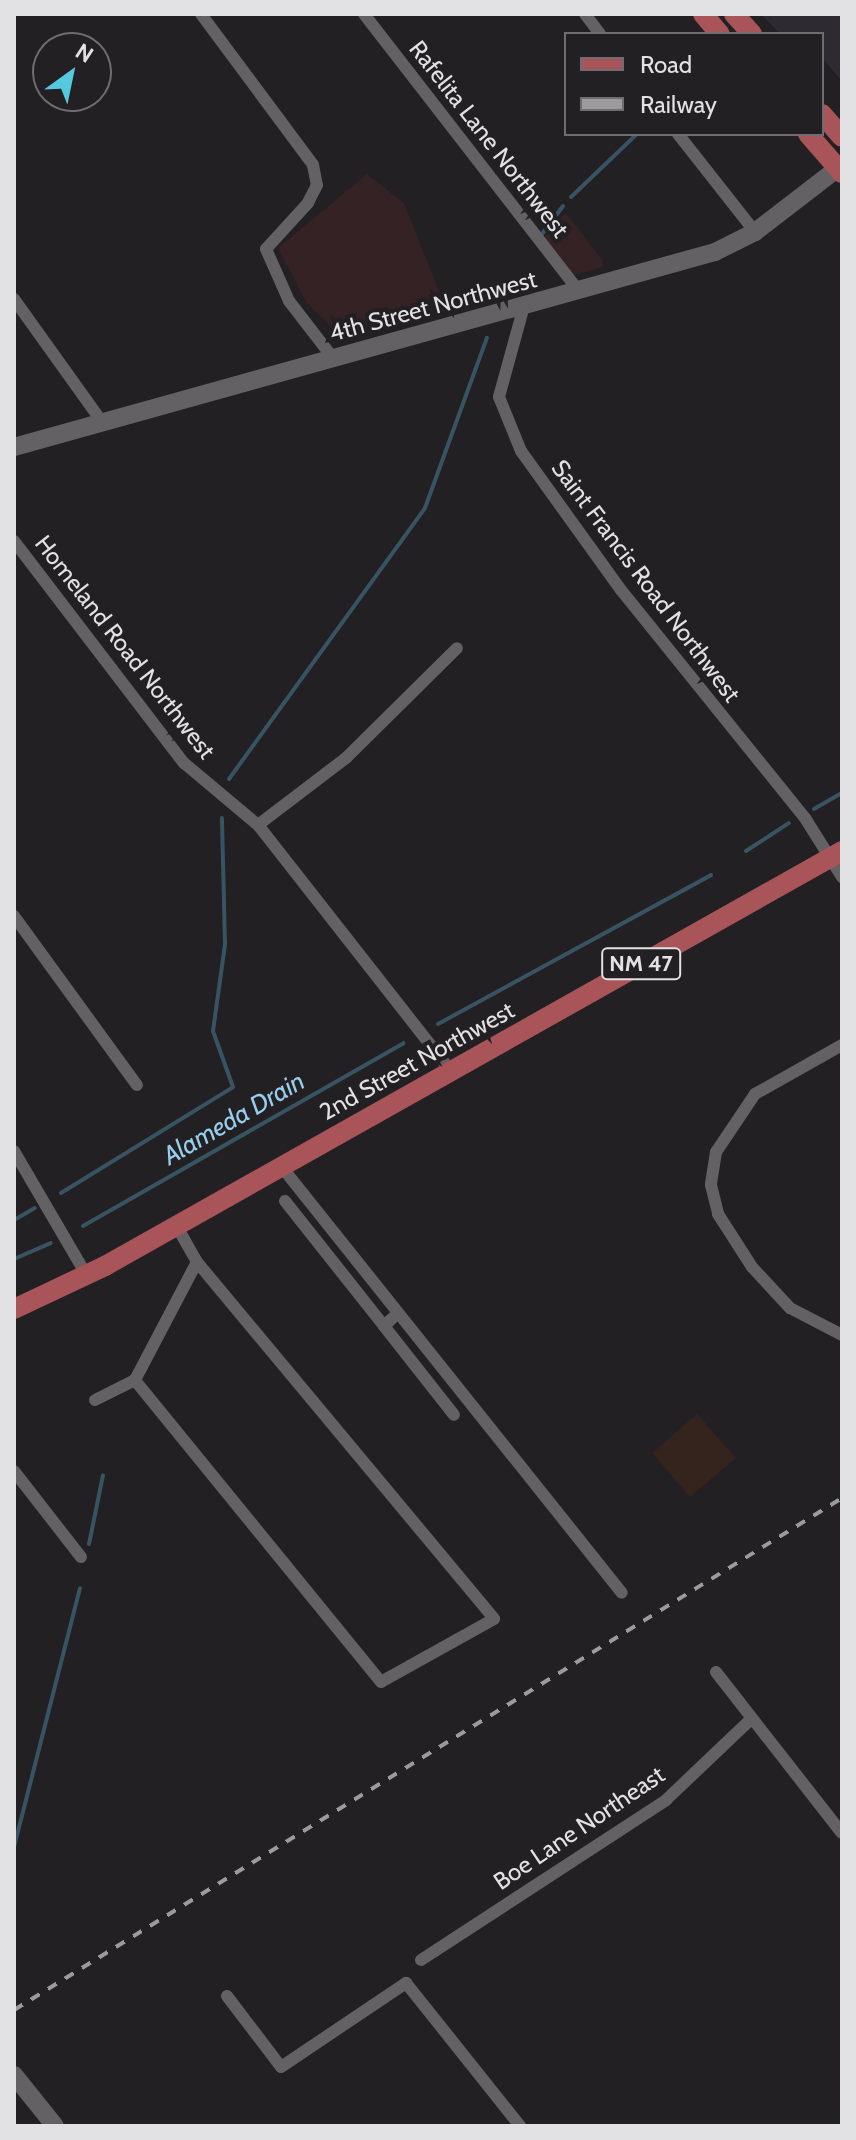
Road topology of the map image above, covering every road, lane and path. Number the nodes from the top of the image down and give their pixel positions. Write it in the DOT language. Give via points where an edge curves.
graph roads {
  1 [pos="201,14"];
  2 [pos="364,14"];
  3 [pos="585,14"];
  4 [pos="703,14"];
  5 [pos="734,14"];
  6 [pos="598,32"];
  7 [pos="718,32"];
  8 [pos="750,32"];
  9 [pos="824,116"];
  10 [pos="680,136"];
  11 [pos="810,136"];
  12 [pos="842,137"];
  13 [pos="841,169"];
  14 [pos="755,232"];
  15 [pos="579,291"];
  16 [pos="14,299"];
  17 [pos="524,306"];
  18 [pos="333,358"];
  19 [pos="102,422"];
  20 [pos="14,447"];
  21 [pos="14,541"];
  22 [pos="457,648"];
  23 [pos="258,825"];
  24 [pos="836,854"];
  25 [pos="842,877"];
  26 [pos="14,916"];
  27 [pos="842,1045"];
  28 [pos="451,1071"];
  29 [pos="137,1085"];
  30 [pos="14,1151"];
  31 [pos="281,1166"];
  32 [pos="285,1201"];
  33 [pos="176,1225"];
  34 [pos="197,1262"];
  35 [pos="87,1276"];
  36 [pos="14,1309"];
  37 [pos="396,1315"];
  38 [pos="384,1326"];
  39 [pos="842,1335"];
  40 [pos="135,1380"];
  41 [pos="95,1400"];
  42 [pos="454,1415"];
  43 [pos="14,1471"];
  44 [pos="81,1557"];
  45 [pos="622,1593"];
  46 [pos="716,1672"];
  47 [pos="751,1719"];
  48 [pos="842,1833"];
  49 [pos="421,1960"];
  50 [pos="227,1996"];
  51 [pos="14,2075"];
  52 [pos="55,2126"];
  53 [pos="520,2126"];
  1 -- 18 [label="street" via="313,165 317,185 308,203 266,249 289,301"];
  2 -- 15 [label="street, Rafelita Lane Northwest"];
  3 -- 6 [label="street"];
  4 -- 7 [label="main road"];
  5 -- 8 [label="main road"];
  9 -- 12 [label="main road"];
  10 -- 14 [label="street"];
  11 -- 13 [label="main road"];
  13 -- 14 [label="main road, 4th Street Northwest"];
  14 -- 15 [label="main road, 4th Street Northwest" via="715,252"];
  15 -- 17 [label="main road, 4th Street Northwest"];
  16 -- 19 [label="street"];
  17 -- 18 [label="main road, 4th Street Northwest"];
  17 -- 24 [label="street, Saint Francis Road Northwest" via="499,397 521,451"];
  18 -- 19 [label="main road, 4th Street Northwest"];
  19 -- 20 [label="main road, 4th Street Northwest"];
  21 -- 23 [label="street, Homeland Road Northwest" via="184,763"];
  22 -- 23 [label="street" via="346,758"];
  23 -- 28 [label="street, Homeland Road Northwest"];
  24 -- 25 [label="street, Saint Francis Road Northwest"];
  24 -- 28 [label="main road, 2nd Street Northwest / NM 47"];
  26 -- 29 [label="street"];
  27 -- 39 [label="street" via="755,1094 716,1152 711,1185 718,1214 752,1267 790,1308"];
  28 -- 31 [label="main road, 2nd Street Northwest / NM 47"];
  30 -- 35 [label="street"];
  31 -- 33 [label="main road, 2nd Street Northwest / NM 47"];
  31 -- 37 [label="street"];
  32 -- 38 [label="street"];
  33 -- 34 [label="street"];
  33 -- 35 [label="main road, 2nd Street Northwest / NM 47"];
  34 -- 40 [label="street"];
  34 -- 40 [label="street" via="494,1619 381,1682"];
  35 -- 36 [label="main road, 2nd Street Northwest / NM 47"];
  37 -- 38 [label="street"];
  37 -- 45 [label="street"];
  38 -- 42 [label="street"];
  40 -- 41 [label="street"];
  43 -- 44 [label="street"];
  46 -- 47 [label="street"];
  47 -- 48 [label="street"];
  47 -- 49 [label="street, Boe Lane Northeast" via="666,1800"];
  50 -- 53 [label="street" via="281,2067 406,1983"];
  51 -- 52 [label="main road"];
}
